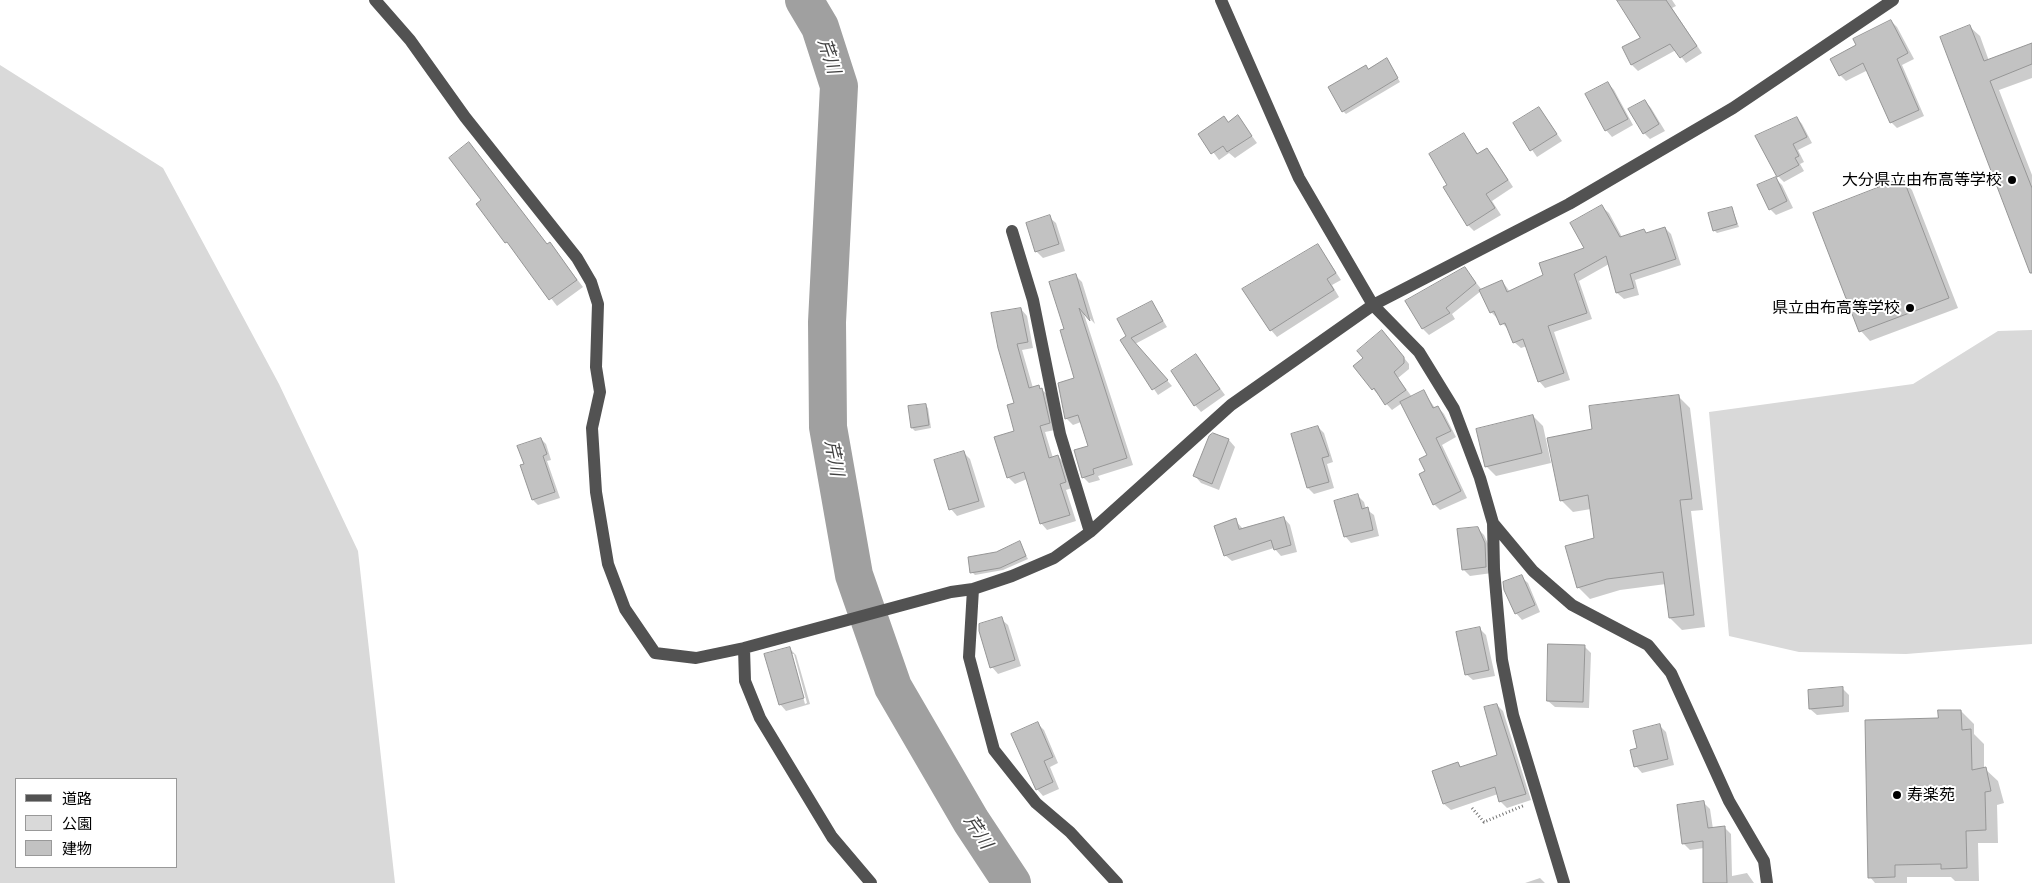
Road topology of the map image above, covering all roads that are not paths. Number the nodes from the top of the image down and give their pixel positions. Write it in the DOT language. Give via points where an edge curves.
graph roads {
  1 [pos="375,0"];
  2 [pos="1221,0"];
  3 [pos="1893,0"];
  4 [pos="1012,231"];
  5 [pos="1373,306"];
  6 [pos="1493,523"];
  7 [pos="1090,532"];
  8 [pos="973,589"];
  9 [pos="744,648"];
  10 [pos="871,883"];
  11 [pos="1117,883"];
  12 [pos="1564,883"];
  13 [pos="1767,883"];
  1 -- 9 [label="street" via="410,40 465,117 577,258 591,282 598,304 596,367 600,392 592,428 596,492 608,564 625,609 655,653 696,658"];
  2 -- 5 [label="street" via="1299,178"];
  3 -- 5 [label="street" via="1733,108 1568,204"];
  4 -- 7 [label="street" via="1033,300 1060,434"];
  5 -- 6 [label="street" via="1419,352 1454,409"];
  5 -- 7 [label="street" via="1231,405"];
  6 -- 12 [label="street" via="1502,660 1513,715"];
  6 -- 13 [label="street" via="1533,571 1572,605 1648,645 1671,673 1729,801 1764,861"];
  7 -- 8 [label="street" via="1054,558"];
  8 -- 9 [label="street" via="951,592"];
  8 -- 11 [label="street" via="968,657 994,750 1036,803 1070,832"];
  9 -- 10 [label="street" via="745,681 760,718 832,837"];
}
